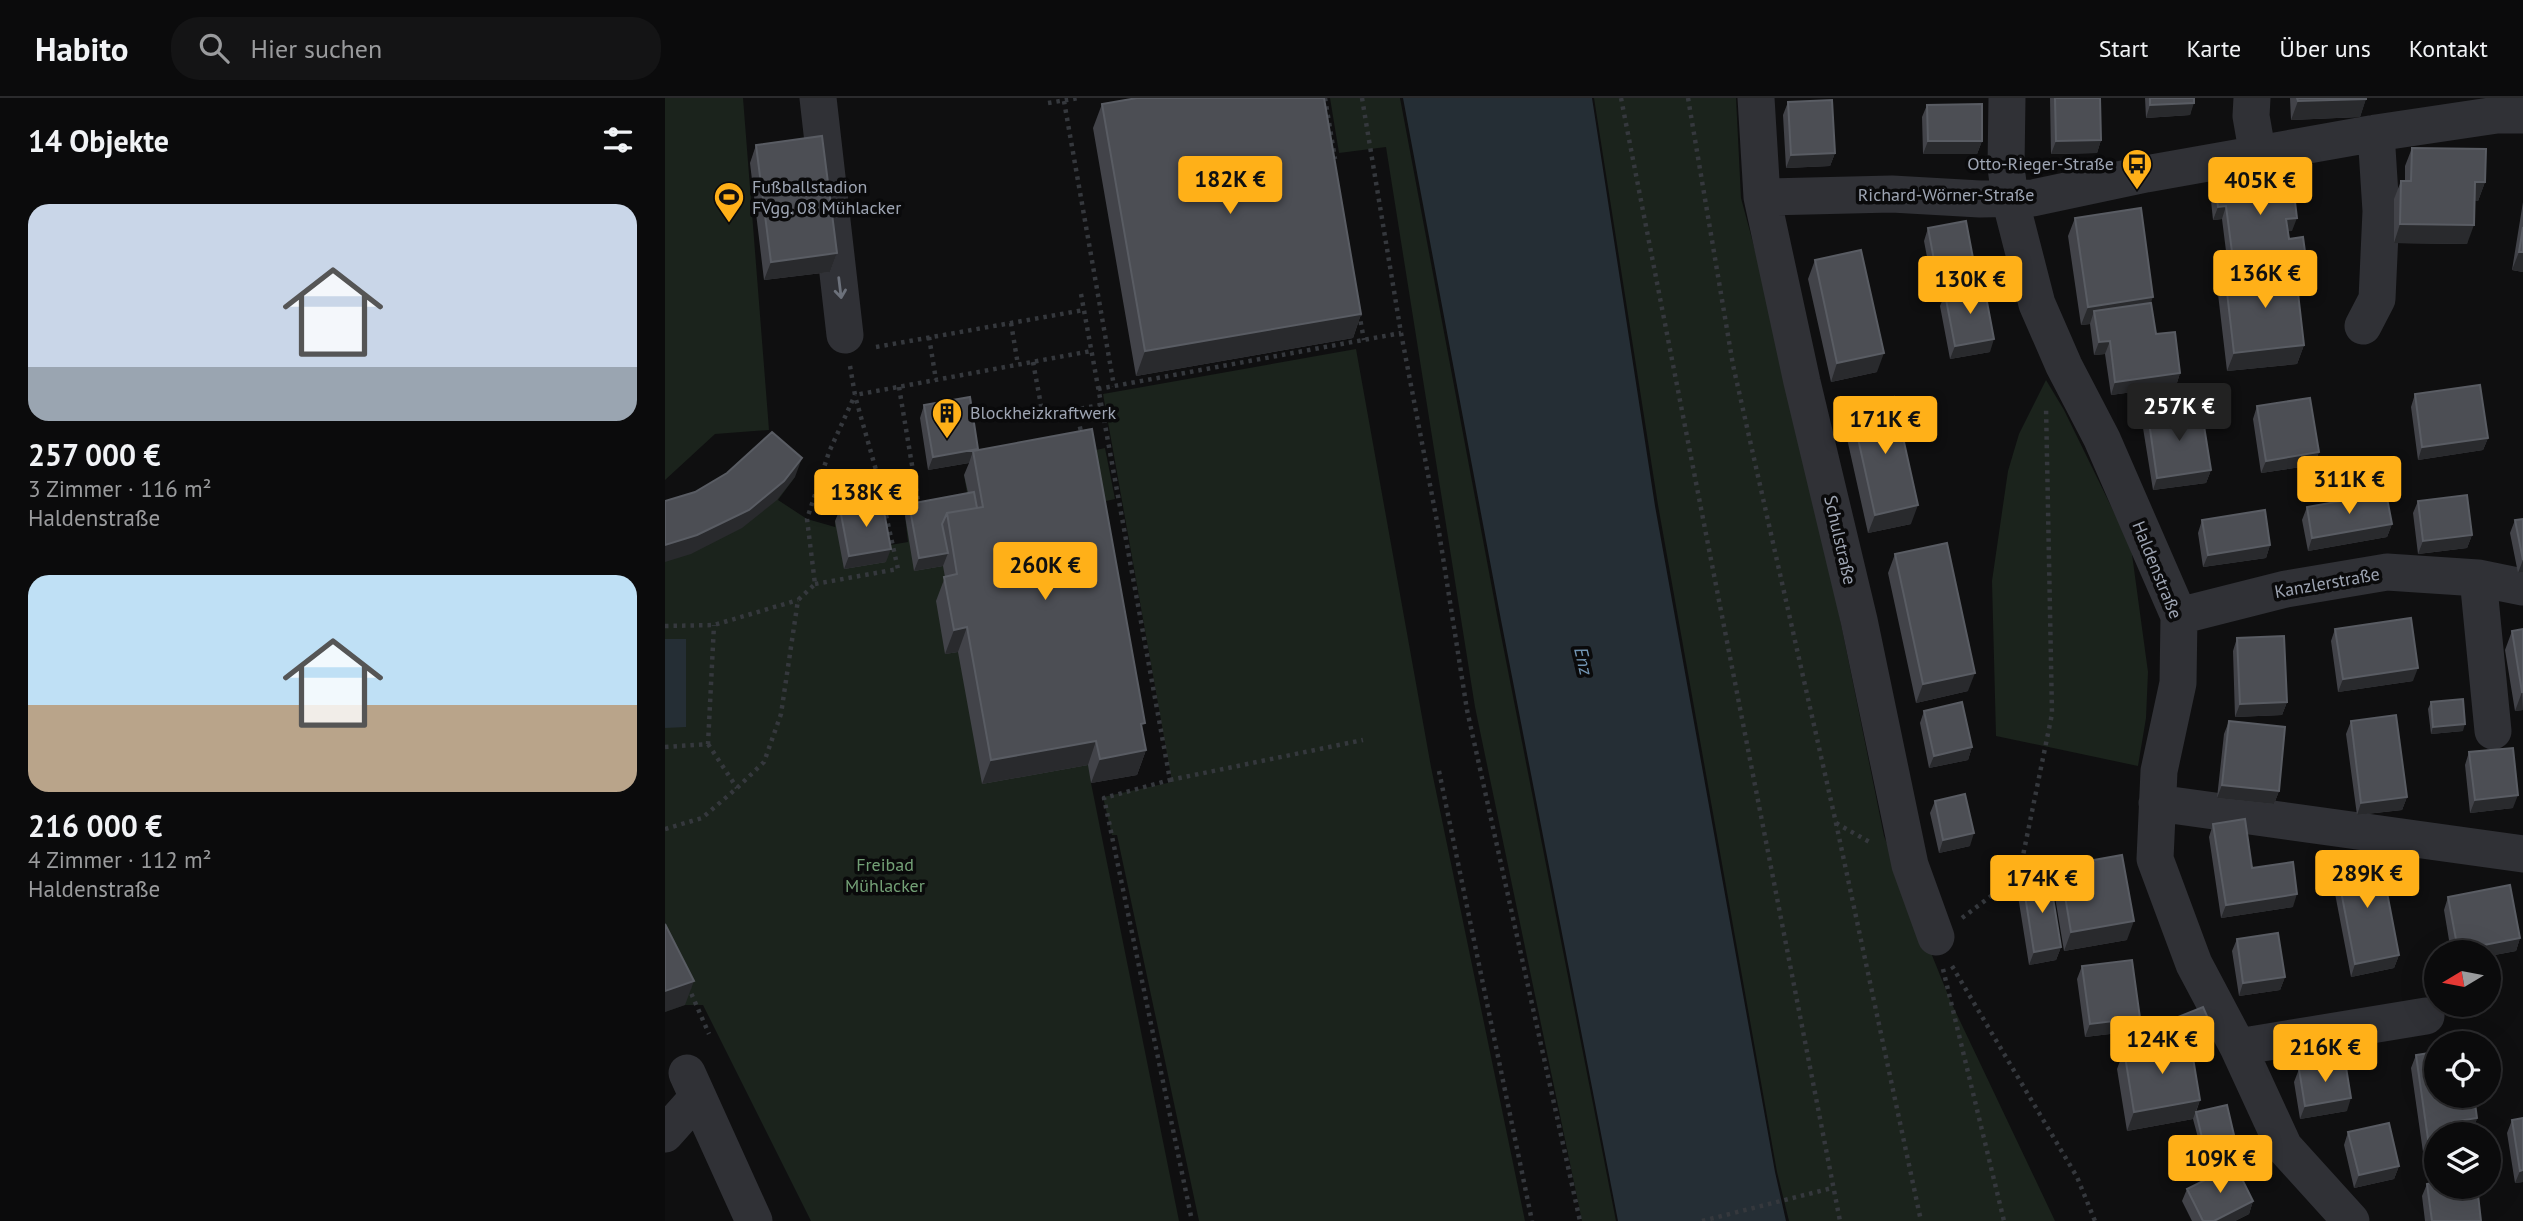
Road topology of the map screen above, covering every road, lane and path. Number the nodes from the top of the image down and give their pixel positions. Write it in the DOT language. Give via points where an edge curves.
graph roads {
  1 [pos="818,98"];
  2 [pos="1079,98"];
  3 [pos="1325,98"];
  4 [pos="1362,98"];
  5 [pos="1621,98"];
  6 [pos="1688,98"];
  7 [pos="1756,98"];
  8 [pos="2007,98"];
  9 [pos="2252,98"];
  10 [pos="1064,101"];
  11 [pos="1048,103"];
  12 [pos="2523,116"];
  13 [pos="2376,133"];
  14 [pos="2258,156"];
  15 [pos="1336,165"];
  16 [pos="1762,197"];
  17 [pos="2010,199"];
  18 [pos="1081,294"];
  19 [pos="1357,300"];
  20 [pos="1084,310"];
  21 [pos="1011,323"];
  22 [pos="2363,326"];
  23 [pos="1401,333"];
  24 [pos="929,337"];
  25 [pos="1364,340"];
  26 [pos="846,344"];
  27 [pos="1091,351"];
  28 [pos="1033,362"];
  29 [pos="1018,365"];
  30 [pos="2064,366"];
  31 [pos="936,380"];
  32 [pos="1114,386"];
  33 [pos="899,387"];
  34 [pos="1098,389"];
  35 [pos="855,395"];
  36 [pos="1100,405"];
  37 [pos="1076,410"];
  38 [pos="1084,448"];
  39 [pos="919,507"];
  40 [pos="2478,578"];
  41 [pos="815,584"];
  42 [pos="2523,587"];
  43 [pos="798,600"];
  44 [pos="2179,617"];
  45 [pos="714,625"];
  46 [pos="665,626"];
  47 [pos="2493,731"];
  48 [pos="1363,740"];
  49 [pos="708,744"];
  50 [pos="665,747"];
  51 [pos="1439,771"];
  52 [pos="1170,780"];
  53 [pos="737,789"];
  54 [pos="2157,803"];
  55 [pos="665,829"];
  56 [pos="2523,854"];
  57 [pos="1936,937"];
  58 [pos="686,982"];
  59 [pos="2424,1016"];
  60 [pos="709,1034"];
  61 [pos="2238,1046"];
  62 [pos="665,1134"];
  63 [pos="1832,1188"];
  64 [pos="754,1221"];
  65 [pos="1192,1221"];
  66 [pos="1532,1221"];
  67 [pos="1580,1221"];
  68 [pos="1702,1221"];
  69 [pos="1840,1221"];
  70 [pos="1921,1221"];
  71 [pos="2004,1221"];
  72 [pos="2095,1221"];
  73 [pos="2351,1221"];
  1 -- 26 [label="street, one-way"];
  2 -- 10 [label="path"];
  3 -- 15 [label="path"];
  4 -- 23 [label="path"];
  5 -- 63 [label="path"];
  6 -- 70 [label="path" via="1733,365"];
  7 -- 16 [label="street, Schulstraße"];
  8 -- 17 [label="street, Haldenstraße"];
  9 -- 14 [label="street"];
  10 -- 11 [label="path"];
  10 -- 32 [label="path"];
  12 -- 13 [label="street, Richard-Wörner-Straße" via="2497,115"];
  13 -- 14 [label="street, Richard-Wörner-Straße"];
  13 -- 22 [label="street" via="2381,211 2378,299"];
  14 -- 17 [label="street, Richard-Wörner-Straße"];
  16 -- 17 [label="street, Richard-Wörner-Straße" via="1892,194"];
  16 -- 57 [label="street, Schulstraße" via="1910,865"];
  17 -- 30 [label="street, Haldenstraße" via="2037,304"];
  18 -- 20 [label="path"];
  19 -- 25 [label="path"];
  20 -- 21 [label="path"];
  20 -- 27 [label="path"];
  21 -- 24 [label="path"];
  21 -- 29 [label="path"];
  23 -- 25 [label="path"];
  23 -- 67 [label="path" via="1467,710"];
  24 -- 26 [label="path"];
  24 -- 31 [label="path"];
  25 -- 32 [label="path"];
  26 -- 35 [label="path"];
  27 -- 28 [label="path"];
  27 -- 34 [label="path"];
  28 -- 29 [label="path"];
  28 -- 37 [label="path" via="1043,416"];
  29 -- 31 [label="path"];
  30 -- 44 [label="street, Haldenstraße" via="2102,439"];
  30 -- 57 [label="path" via="2046,380 2052,714 2019,876"];
  31 -- 33 [label="path"];
  32 -- 34 [label="path"];
  33 -- 35 [label="path"];
  33 -- 39 [label="path"];
  34 -- 36 [label="path"];
  35 -- 41 [label="path" via="829,452 807,519"];
  35 -- 41 [label="path" via="898,569"];
  36 -- 37 [label="path"];
  36 -- 52 [label="path"];
  37 -- 38 [label="path"];
  40 -- 42 [label="street, Kanzlerstraße"];
  40 -- 44 [label="street, Kanzlerstraße" via="2388,572 2286,589"];
  40 -- 47 [label="street"];
  41 -- 43 [label="path"];
  43 -- 45 [label="path"];
  43 -- 53 [label="path" via="781,714 764,762"];
  44 -- 54 [label="street, Haldenstraße" via="2178,683 2158,771"];
  45 -- 46 [label="path"];
  45 -- 49 [label="path"];
  48 -- 52 [label="path"];
  49 -- 50 [label="path"];
  49 -- 53 [label="path"];
  51 -- 66 [label="path"];
  52 -- 65 [label="path" via="1104,798"];
  53 -- 55 [label="path" via="702,818"];
  54 -- 56 [label="street"];
  54 -- 61 [label="street, Haldenstraße" via="2155,859 2194,964"];
  57 -- 71 [label="path"];
  57 -- 72 [label="path" via="2077,1177"];
  58 -- 60 [label="path"];
  59 -- 61 [label="street"];
  61 -- 73 [label="street, Haldenstraße" via="2284,1147"];
  62 -- 64 [label="street" via="693,1085"];
  63 -- 68 [label="path"];
  63 -- 69 [label="path"];
}
